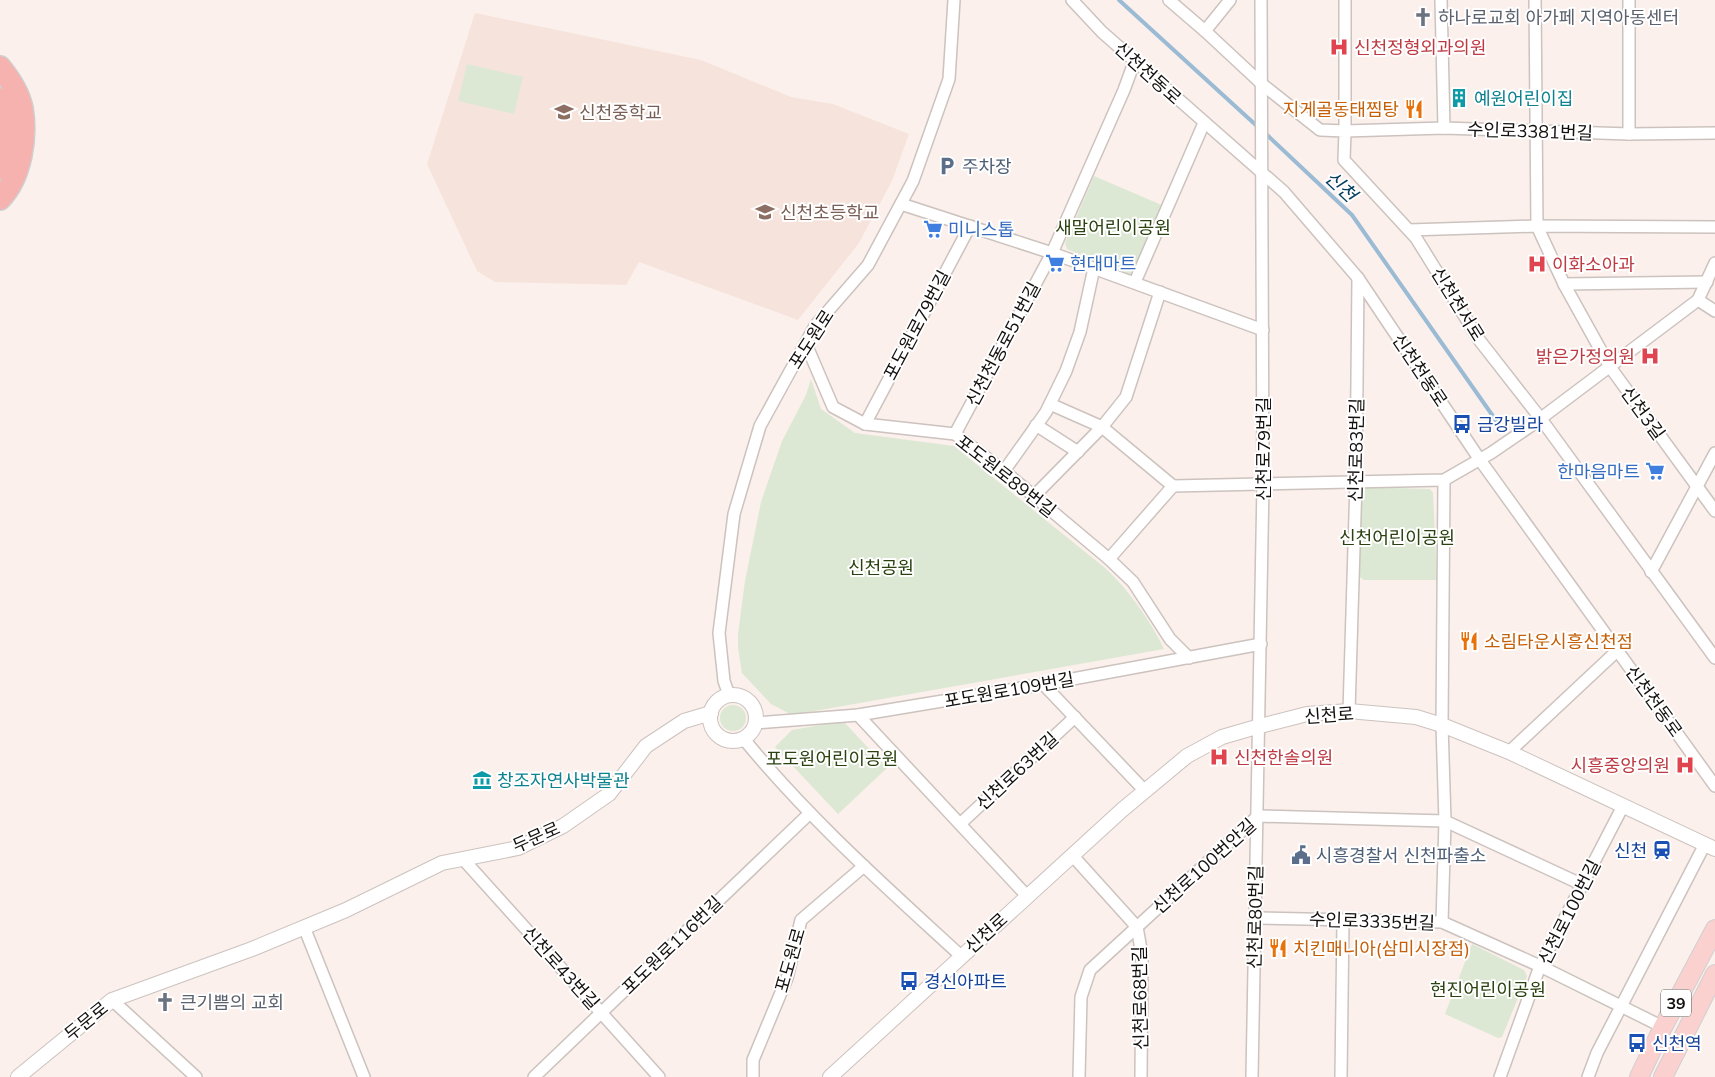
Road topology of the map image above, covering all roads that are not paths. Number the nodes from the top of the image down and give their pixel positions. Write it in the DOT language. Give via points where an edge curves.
graph roads {
  1 [pos="954,0"];
  2 [pos="1072,0"];
  3 [pos="1169,0"];
  4 [pos="1230,0"];
  5 [pos="1262,0"];
  6 [pos="1345,0"];
  7 [pos="1441,0"];
  8 [pos="1535,0"];
  9 [pos="1628,0"];
  10 [pos="1205,31"];
  11 [pos="1135,60"];
  12 [pos="0,67"];
  13 [pos="1263,85"];
  14 [pos="0,99"];
  15 [pos="1204,123"];
  16 [pos="1444,128"];
  17 [pos="1345,131"];
  18 [pos="1536,131"];
  19 [pos="1715,133"];
  20 [pos="1629,134"];
  21 [pos="0,168"];
  22 [pos="1262,173"];
  23 [pos="0,199"];
  24 [pos="901,204"];
  25 [pos="970,226"];
  26 [pos="1537,226"];
  27 [pos="1715,227"];
  28 [pos="1409,230"];
  29 [pos="1052,253"];
  30 [pos="1715,263"];
  31 [pos="1094,268"];
  32 [pos="1358,278"];
  33 [pos="1135,282"];
  34 [pos="1707,282"];
  35 [pos="1564,284"];
  36 [pos="1160,292"];
  37 [pos="1698,300"];
  38 [pos="1715,311"];
  39 [pos="1263,330"];
  40 [pos="806,344"];
  41 [pos="1610,367"];
  42 [pos="1050,404"];
  43 [pos="1537,422"];
  44 [pos="865,424"];
  45 [pos="1036,425"];
  46 [pos="1102,427"];
  47 [pos="955,434"];
  48 [pos="1078,452"];
  49 [pos="1715,453"];
  50 [pos="1480,460"];
  51 [pos="1004,471"];
  52 [pos="1444,480"];
  53 [pos="1356,482"];
  54 [pos="1263,484"];
  55 [pos="1174,486"];
  56 [pos="1697,487"];
  57 [pos="1034,496"];
  58 [pos="1715,511"];
  59 [pos="1109,559"];
  60 [pos="1651,572"];
  61 [pos="1261,644"];
  62 [pos="1618,650"];
  63 [pos="1189,658"];
  64 [pos="1715,658"];
  65 [pos="1043,684"];
  66 [pos="729,696"];
  67 [pos="1349,711"];
  68 [pos="711,713"];
  69 [pos="858,715"];
  70 [pos="1075,718"];
  71 [pos="755,724"];
  72 [pos="1442,725"];
  73 [pos="1260,726"];
  74 [pos="743,738"];
  75 [pos="1509,752"];
  76 [pos="1715,786"];
  77 [pos="1145,791"];
  78 [pos="1623,806"];
  79 [pos="810,812"];
  80 [pos="1258,816"];
  81 [pos="1445,821"];
  82 [pos="960,824"];
  83 [pos="1710,846"];
  84 [pos="1072,855"];
  85 [pos="463,859"];
  86 [pos="864,866"];
  87 [pos="1583,885"];
  88 [pos="1027,896"];
  89 [pos="1256,918"];
  90 [pos="1343,920"];
  91 [pos="1442,922"];
  92 [pos="1137,927"];
  93 [pos="304,928"];
  94 [pos="1715,929"];
  95 [pos="961,956"];
  96 [pos="1540,966"];
  97 [pos="1715,974"];
  98 [pos="112,1000"];
  99 [pos="1621,1006"];
  100 [pos="601,1013"];
  101 [pos="1663,1027"];
  102 [pos="18,1077"];
  103 [pos="196,1077"];
  104 [pos="364,1077"];
  105 [pos="534,1077"];
  106 [pos="659,1077"];
  107 [pos="753,1077"];
  108 [pos="830,1077"];
  109 [pos="1079,1077"];
  110 [pos="1140,1077"];
  111 [pos="1252,1077"];
  112 [pos="1341,1077"];
  113 [pos="1500,1077"];
  114 [pos="1588,1077"];
  115 [pos="1639,1077"];
  116 [pos="1663,1077"];
  1 -- 24 [label="street, 포도원로" via="949,79 913,181"];
  2 -- 11 [label="street, 신천천동로"];
  3 -- 10 [label="street"];
  4 -- 10 [label="street"];
  5 -- 13 [label="street, 신천로79번길"];
  6 -- 17 [label="street, 신천천서로"];
  7 -- 16 [label="street"];
  8 -- 18 [label="street, 신천3길"];
  9 -- 20 [label="street"];
  10 -- 13 [label="street"];
  11 -- 15 [label="street, 신천천동로"];
  11 -- 29 [label="street, 신천천동로51번길"];
  12 -- 23 [label="highway" via="8,76 21,107 23,134 21,157 9,190"];
  13 -- 17 [label="street" via="1320,130"];
  13 -- 22 [label="street, 신천로79번길"];
  14 -- 21 [label="highway" via="8,129 7,150"];
  15 -- 22 [label="street, 신천천동로"];
  15 -- 33 [label="street"];
  16 -- 17 [label="street, 수인로3381번길"];
  16 -- 18 [label="street, 수인로3381번길"];
  17 -- 28 [label="street, 신천천서로" via="1344,160"];
  18 -- 20 [label="street, 수인로3381번길"];
  18 -- 26 [label="street, 신천3길"];
  19 -- 20 [label="street, 수인로3381번길"];
  22 -- 32 [label="street, 신천천동로" via="1284,192"];
  22 -- 39 [label="street, 신천로79번길"];
  24 -- 25 [label="street"];
  24 -- 40 [label="street, 포도원로" via="868,265 816,326"];
  25 -- 29 [label="street"];
  25 -- 44 [label="street, 포도원로79번길"];
  26 -- 27 [label="street"];
  26 -- 28 [label="street"];
  26 -- 35 [label="street, 신천3길"];
  28 -- 43 [label="street, 신천천서로"];
  29 -- 31 [label="street"];
  29 -- 47 [label="street, 신천천동로51번길"];
  30 -- 34 [label="street"];
  31 -- 33 [label="street"];
  31 -- 42 [label="street" via="1080,332"];
  32 -- 50 [label="street, 신천천동로"];
  32 -- 53 [label="street, 신천로83번길"];
  33 -- 36 [label="street"];
  34 -- 35 [label="street"];
  34 -- 37 [label="street"];
  35 -- 41 [label="street, 신천3길"];
  36 -- 39 [label="street"];
  36 -- 46 [label="street" via="1126,397"];
  37 -- 38 [label="street"];
  37 -- 41 [label="street"];
  39 -- 54 [label="street, 신천로79번길"];
  40 -- 44 [label="street, 포도원로89번길" via="833,407"];
  40 -- 66 [label="street, 포도원로" via="760,426 734,514 719,633 724,681"];
  41 -- 43 [label="street"];
  41 -- 56 [label="street, 신천3길"];
  42 -- 45 [label="street"];
  42 -- 46 [label="street"];
  43 -- 50 [label="street"];
  43 -- 60 [label="street, 신천천서로"];
  44 -- 47 [label="street, 포도원로89번길"];
  45 -- 48 [label="street"];
  45 -- 51 [label="street"];
  46 -- 48 [label="street"];
  46 -- 55 [label="street"];
  47 -- 51 [label="street, 포도원로89번길"];
  48 -- 57 [label="street"];
  49 -- 56 [label="street"];
  50 -- 52 [label="street"];
  50 -- 62 [label="street, 신천천동로"];
  51 -- 57 [label="street, 포도원로89번길"];
  52 -- 53 [label="street"];
  52 -- 72 [label="street"];
  53 -- 54 [label="street"];
  53 -- 67 [label="street, 신천로83번길"];
  54 -- 55 [label="street"];
  54 -- 61 [label="street, 신천로79번길"];
  55 -- 59 [label="street"];
  56 -- 58 [label="street, 신천3길"];
  56 -- 60 [label="street"];
  57 -- 59 [label="street, 포도원로89번길"];
  59 -- 63 [label="street, 포도원로89번길" via="1133,582 1170,639"];
  60 -- 64 [label="street, 신천천서로"];
  61 -- 63 [label="street, 포도원로109번길"];
  61 -- 73 [label="street, 신천로79번길"];
  62 -- 75 [label="street"];
  62 -- 76 [label="street, 신천천동로"];
  63 -- 65 [label="street, 포도원로109번길"];
  65 -- 69 [label="street, 포도원로109번길"];
  65 -- 70 [label="street"];
  66 -- 68 [label="street" via="718,701"];
  66 -- 71 [label="street" via="747,700 754,711"];
  67 -- 72 [label="street, 신천로" via="1416,717"];
  67 -- 73 [label="street, 신천로" via="1307,714"];
  68 -- 74 [label="street" via="712,725 719,736 731,741"];
  68 -- 85 [label="street, 두문로" via="684,721 646,746 609,794 563,826 518,848"];
  69 -- 71 [label="street, 포도원로109번길"];
  69 -- 82 [label="street, 신천로63번길"];
  70 -- 77 [label="street"];
  70 -- 82 [label="street, 신천로63번길"];
  71 -- 74 [label="street"];
  72 -- 75 [label="street, 신천로"];
  72 -- 81 [label="street"];
  73 -- 77 [label="street, 신천로" via="1222,737 1194,752"];
  73 -- 80 [label="street, 신천로80번길"];
  74 -- 79 [label="street"];
  75 -- 78 [label="street, 신천로"];
  77 -- 84 [label="street, 신천로"];
  78 -- 83 [label="street, 신천로"];
  78 -- 87 [label="street, 신천로100번길"];
  79 -- 86 [label="street"];
  79 -- 100 [label="street, 포도원로116번길"];
  80 -- 81 [label="street, 신천로100번안길"];
  80 -- 89 [label="street, 신천로80번길"];
  80 -- 92 [label="street, 신천로100번안길"];
  81 -- 87 [label="street, 신천로100번안길"];
  81 -- 91 [label="street"];
  82 -- 88 [label="street, 신천로63번길"];
  83 -- 99 [label="street"];
  84 -- 88 [label="street, 신천로"];
  84 -- 92 [label="street, 신천로68번길"];
  85 -- 93 [label="street, 두문로" via="442,863"];
  85 -- 100 [label="street, 신천로43번길"];
  86 -- 95 [label="street"];
  86 -- 107 [label="street, 포도원로" via="800,920 787,978 753,1060"];
  87 -- 96 [label="street, 신천로100번길"];
  88 -- 95 [label="street, 신천로"];
  89 -- 90 [label="street, 수인로3335번길"];
  89 -- 111 [label="street, 신천로80번길"];
  90 -- 91 [label="street, 수인로3335번길"];
  90 -- 112 [label="street"];
  91 -- 96 [label="street, 수인로3335번길"];
  92 -- 109 [label="street, 신천로100번안길" via="1090,970 1081,997"];
  92 -- 110 [label="street, 신천로68번길" via="1142,955"];
  93 -- 98 [label="street, 두문로"];
  93 -- 104 [label="street"];
  94 -- 101 [label="main road, 39"];
  95 -- 108 [label="street, 신천로"];
  96 -- 99 [label="street, 수인로3335번길"];
  96 -- 113 [label="street, 신천로100번길"];
  97 -- 116 [label="main road, 39"];
  98 -- 102 [label="street, 두문로"];
  98 -- 103 [label="street"];
  99 -- 101 [label="street, 수인로3335번길"];
  99 -- 114 [label="street"];
  100 -- 105 [label="street, 포도원로116번길"];
  100 -- 106 [label="street, 신천로43번길"];
  101 -- 115 [label="main road, 39"];
}
